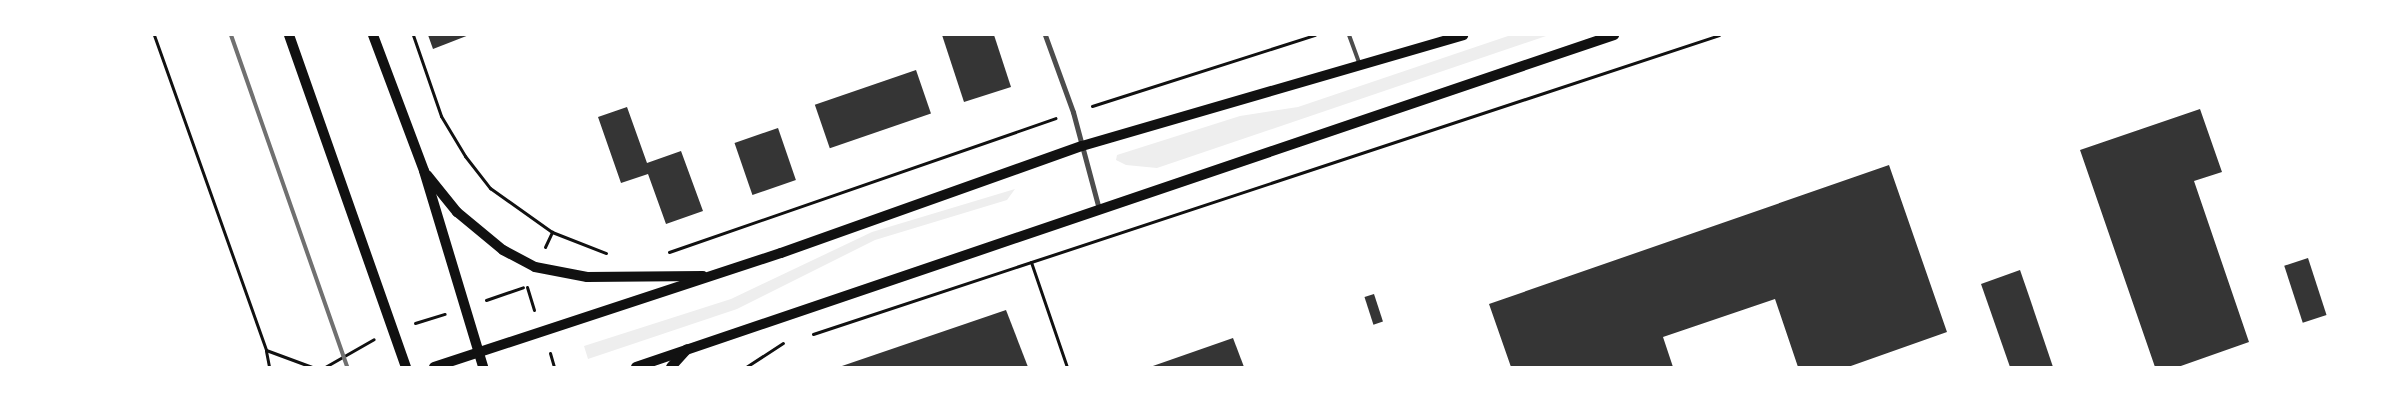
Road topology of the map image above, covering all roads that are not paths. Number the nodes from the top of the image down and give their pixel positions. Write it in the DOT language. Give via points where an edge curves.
graph roads {
  1 [pos="289,35"];
  2 [pos="373,35"];
  3 [pos="1045,35"];
  4 [pos="1349,35"];
  5 [pos="1463,35"];
  6 [pos="1614,35"];
  7 [pos="1359,65"];
  8 [pos="1082,146"];
  9 [pos="424,171"];
  10 [pos="1099,209"];
  11 [pos="714,275"];
  12 [pos="688,348"];
  13 [pos="479,353"];
  14 [pos="406,367"];
  15 [pos="434,367"];
  16 [pos="484,367"];
  17 [pos="636,367"];
  18 [pos="671,367"];
  1 -- 14 [label="main road"];
  2 -- 9 [label="main road"];
  3 -- 8 [label="street"];
  4 -- 7 [label="lane"];
  5 -- 7 [label="main road"];
  6 -- 10 [label="main road"];
  7 -- 8 [label="main road"];
  8 -- 10 [label="street"];
  8 -- 11 [label="main road"];
  9 -- 11 [label="main road" via="457,212 503,250 535,267 587,277"];
  9 -- 13 [label="main road"];
  10 -- 12 [label="main road"];
  11 -- 13 [label="main road"];
  12 -- 17 [label="main road"];
  12 -- 18 [label="main road"];
  13 -- 15 [label="main road"];
  13 -- 16 [label="main road"];
}
